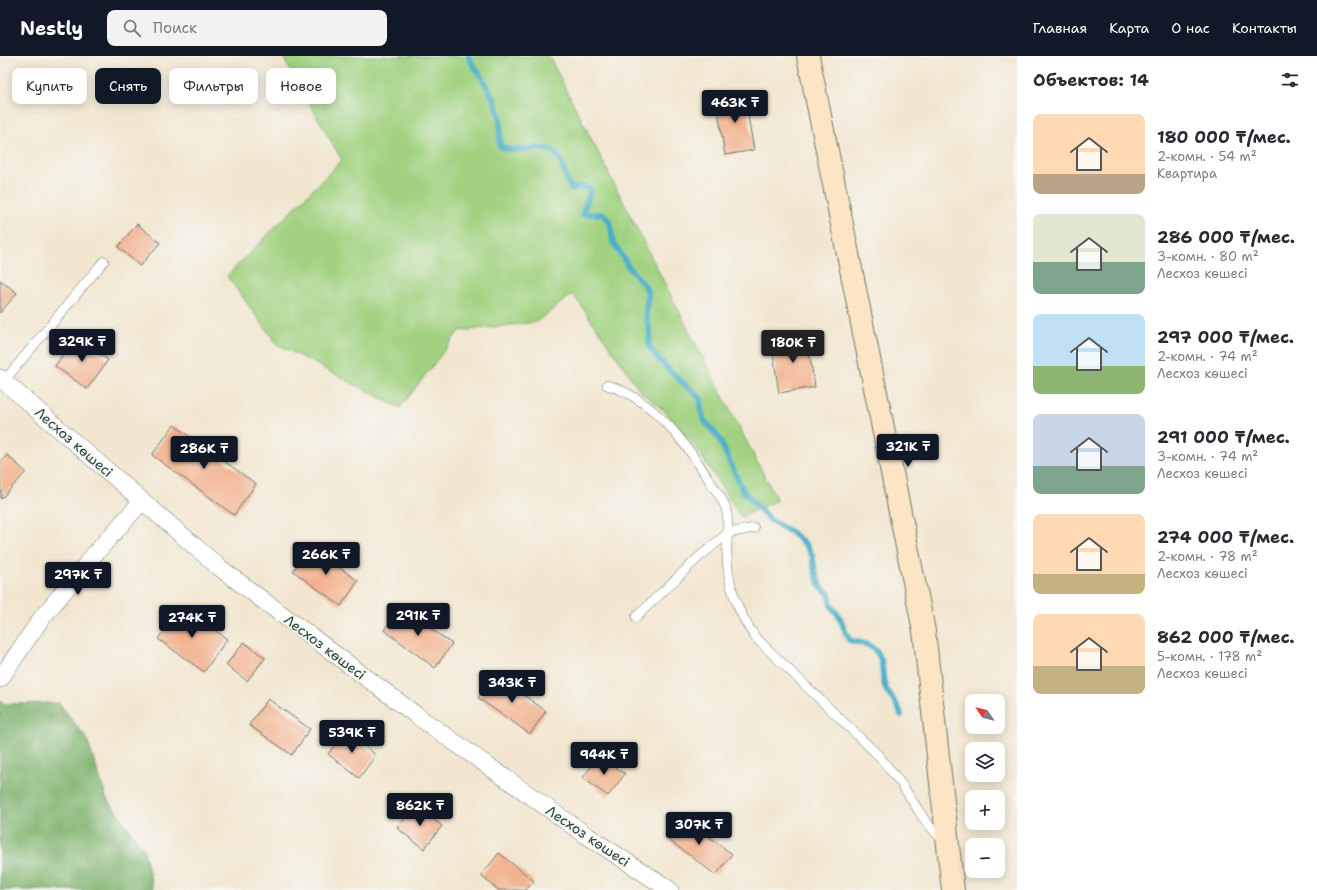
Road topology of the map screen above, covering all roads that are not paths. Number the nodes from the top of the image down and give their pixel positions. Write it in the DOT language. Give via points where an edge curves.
graph roads {
  1 [pos="808,56"];
  2 [pos="104,261"];
  3 [pos="2,379"];
  4 [pos="607,385"];
  5 [pos="142,501"];
  6 [pos="754,528"];
  7 [pos="728,533"];
  8 [pos="636,617"];
  9 [pos="0,679"];
  10 [pos="947,846"];
  11 [pos="670,890"];
  12 [pos="953,890"];
  1 -- 10 [label="street" via="924,630"];
  2 -- 3 [label="lane"];
  3 -- 5 [label="street, Лесхоз көшесі"];
  4 -- 7 [label="lane" via="639,401 676,434 699,463 726,508"];
  5 -- 9 [label="street" via="41,618"];
  5 -- 11 [label="street, Лесхоз көшесі" via="220,568 416,715 586,835"];
  6 -- 7 [label="lane"];
  7 -- 8 [label="lane"];
  7 -- 10 [label="lane" via="726,554 730,587 742,619 755,637 879,756 926,822"];
  10 -- 12 [label="street"];
}
